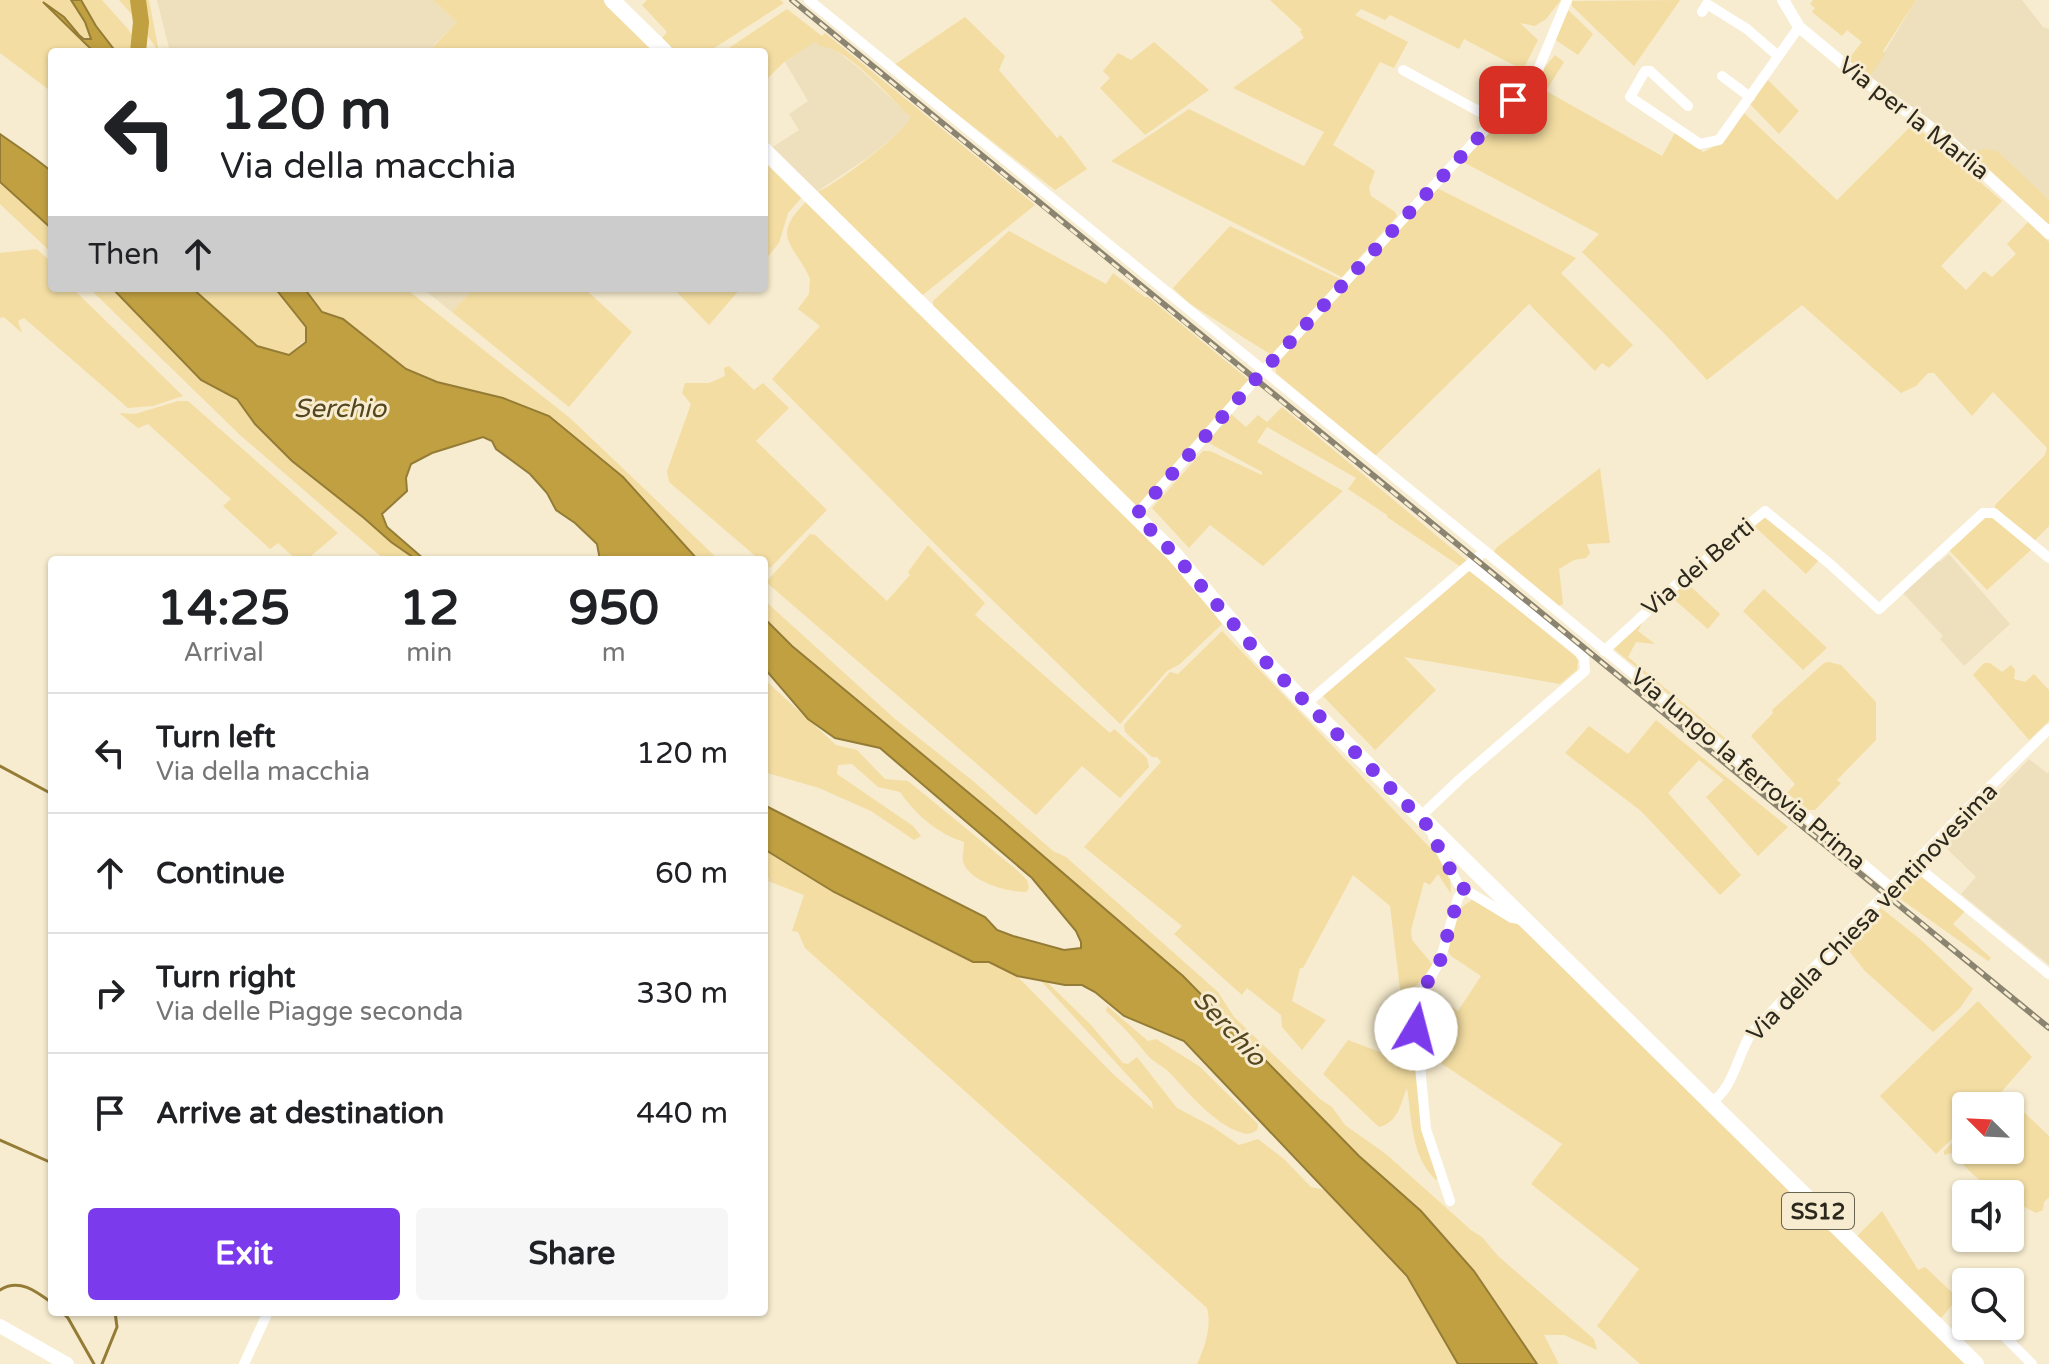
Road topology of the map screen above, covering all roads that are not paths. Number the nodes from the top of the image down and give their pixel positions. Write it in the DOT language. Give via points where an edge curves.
graph roads {
  1 [pos="612,0"];
  2 [pos="809,0"];
  3 [pos="1567,0"];
  4 [pos="1783,0"];
  5 [pos="1702,12"];
  6 [pos="1799,27"];
  7 [pos="661,48"];
  8 [pos="1778,56"];
  9 [pos="1403,70"];
  10 [pos="1722,76"];
  11 [pos="1750,97"];
  12 [pos="1688,106"];
  13 [pos="1495,120"];
  14 [pos="768,154"];
  15 [pos="2049,233"];
  16 [pos="1263,372"];
  17 [pos="1136,515"];
  18 [pos="1485,551"];
  19 [pos="2049,558"];
  20 [pos="1470,565"];
  21 [pos="1604,651"];
  22 [pos="1306,704"];
  23 [pos="2049,729"];
  24 [pos="1423,820"];
  25 [pos="1914,864"];
  26 [pos="1892,888"];
  27 [pos="1464,889"];
  28 [pos="1525,919"];
  29 [pos="2049,974"];
  30 [pos="1710,1103"];
  31 [pos="1450,1201"];
  32 [pos="266,1316"];
  33 [pos="0,1326"];
  34 [pos="2008,1340"];
  35 [pos="67,1364"];
  36 [pos="244,1364"];
  37 [pos="1976,1364"];
  38 [pos="2032,1364"];
  1 -- 7 [label="main road"];
  2 -- 16 [label="street, Via lungo la ferrovia Prima"];
  3 -- 13 [label="street" via="1538,70"];
  4 -- 6 [label="street, Via per la Marlia"];
  5 -- 8 [label="street" via="1707,4"];
  6 -- 8 [label="street"];
  6 -- 15 [label="street, Via per la Marlia" via="1949,141"];
  8 -- 11 [label="street"];
  9 -- 13 [label="street"];
  10 -- 11 [label="street"];
  11 -- 12 [label="street" via="1722,137 1703,145 1630,95 1650,71"];
  13 -- 16 [label="street"];
  14 -- 17 [label="main road, SS12"];
  16 -- 17 [label="street"];
  16 -- 18 [label="street, Via lungo la ferrovia Prima"];
  17 -- 22 [label="main road, SS12"];
  18 -- 20 [label="street"];
  18 -- 21 [label="street, Via lungo la ferrovia Prima"];
  19 -- 21 [label="street, Via dei Berti" via="1994,513 1983,513 1879,609 1765,511"];
  20 -- 22 [label="street"];
  20 -- 24 [label="street" via="1577,650 1585,671 1459,780"];
  21 -- 26 [label="street, Via lungo la ferrovia Prima"];
  22 -- 24 [label="main road, SS12"];
  23 -- 25 [label="street, Via della Chiesa ventinovesima"];
  24 -- 27 [label="street"];
  24 -- 28 [label="main road, SS12"];
  25 -- 26 [label="street, Via della Chiesa ventinovesima"];
  25 -- 29 [label="street"];
  26 -- 30 [label="street, Via della Chiesa ventinovesima" via="1752,1032 1724,1095"];
  27 -- 28 [label="street" via="1512,918"];
  27 -- 31 [label="street" via="1415,1014 1426,1129"];
  28 -- 30 [label="main road, SS12"];
  30 -- 37 [label="main road, SS12"];
  32 -- 36 [label="street"];
  33 -- 35 [label="main road"];
  34 -- 38 [label="street"];
}
